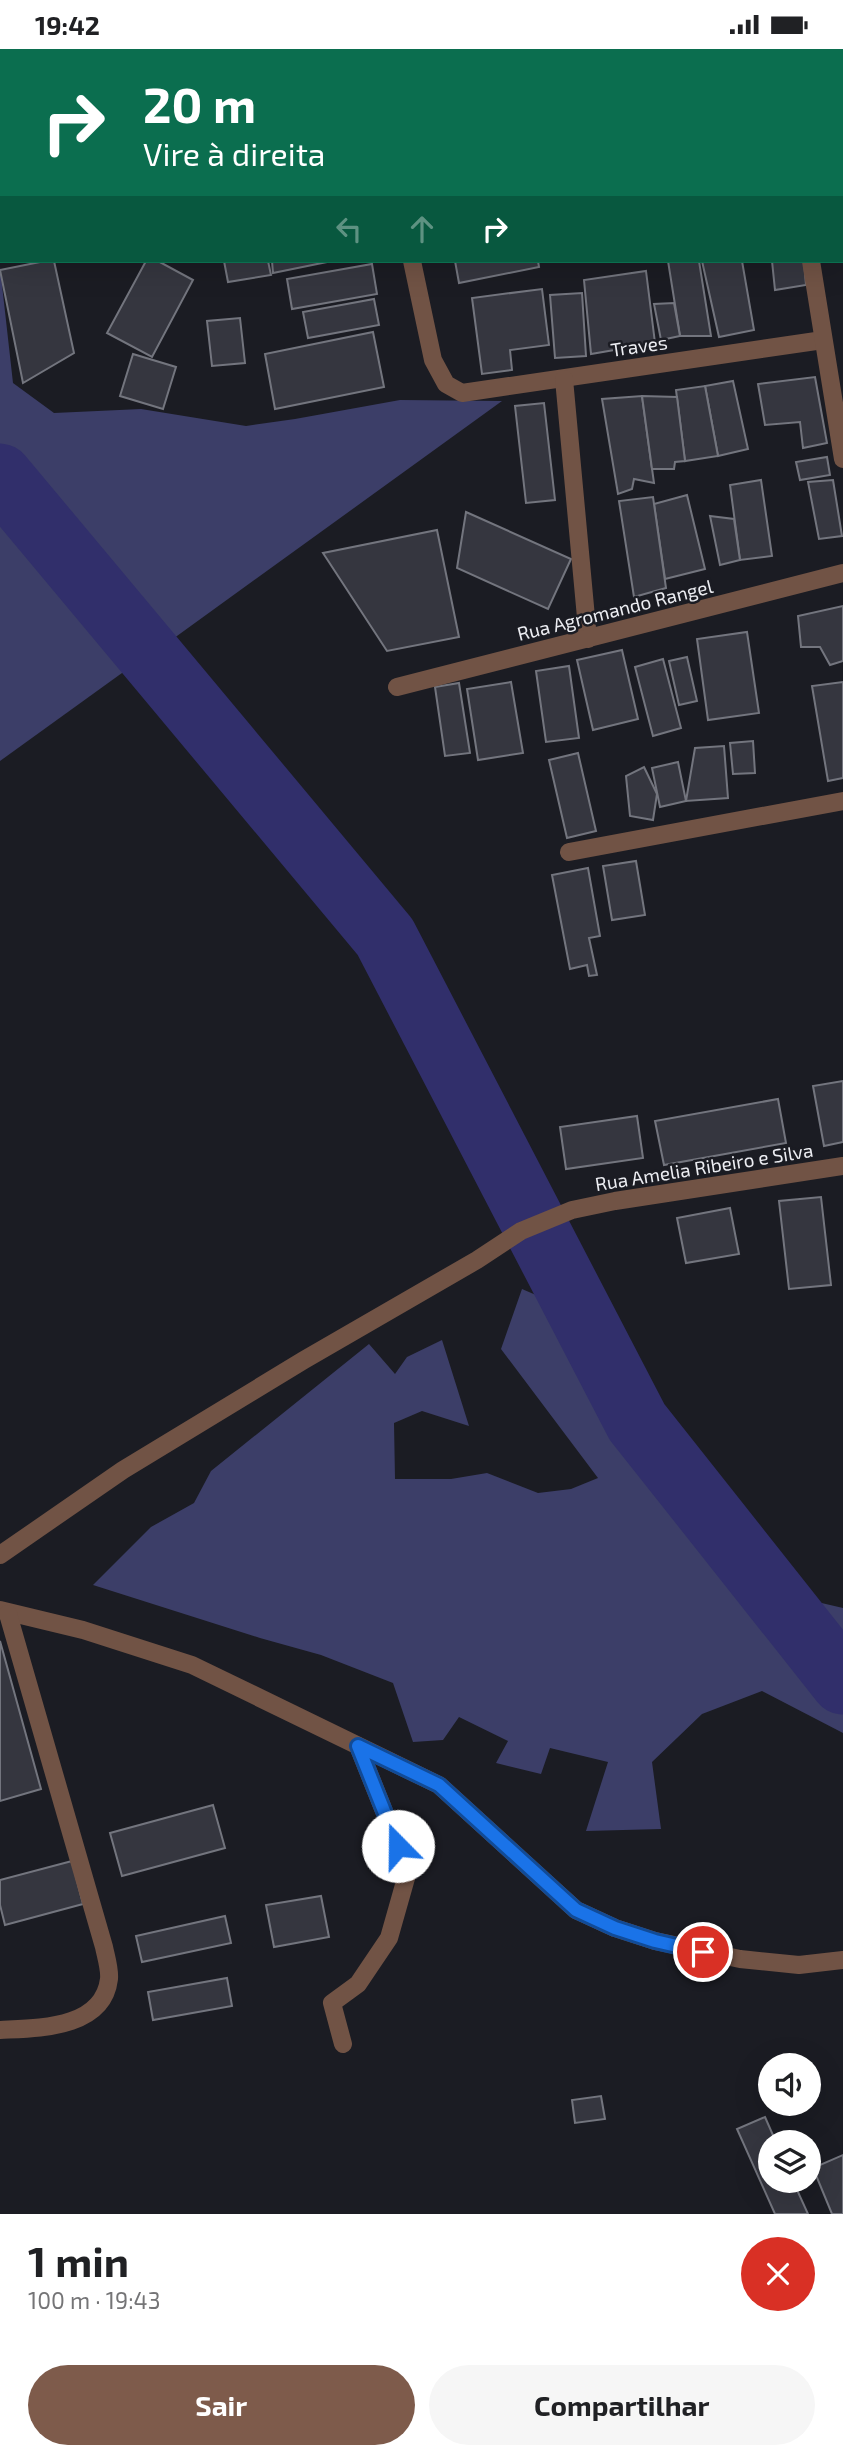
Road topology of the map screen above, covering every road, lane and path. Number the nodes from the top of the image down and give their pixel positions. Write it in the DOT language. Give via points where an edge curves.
graph roads {
  1 [pos="412,263"];
  2 [pos="811,263"];
  3 [pos="823,340"];
  4 [pos="564,379"];
  5 [pos="843,459"];
  6 [pos="843,573"];
  7 [pos="588,639"];
  8 [pos="397,687"];
  9 [pos="843,801"];
  10 [pos="569,852"];
  11 [pos="843,1166"];
  12 [pos="0,1555"];
  13 [pos="4,1612"];
  14 [pos="358,1746"];
  15 [pos="843,1960"];
  16 [pos="0,2030"];
  17 [pos="343,2045"];
  1 -- 4 [label="street, Traves" via="433,360 446,384 462,393"];
  2 -- 3 [label="street"];
  3 -- 4 [label="street, Traves"];
  3 -- 5 [label="street"];
  4 -- 7 [label="street"];
  6 -- 7 [label="street, Rua Agromando Rangel"];
  7 -- 8 [label="street, Rua Agromando Rangel"];
  9 -- 10 [label="street"];
  11 -- 12 [label="street, Rua Amelia Ribeiro e Silva" via="615,1201 572,1210 521,1231 123,1470"];
  13 -- 14 [label="street" via="83,1630 192,1665"];
  13 -- 16 [label="street" via="109,1977 104,1996 91,2011 58,2026"];
  14 -- 15 [label="street" via="439,1785 576,1910 615,1928 740,1959 799,1965"];
  14 -- 17 [label="street" via="408,1871 389,1938 358,1984 332,2003"];
}
